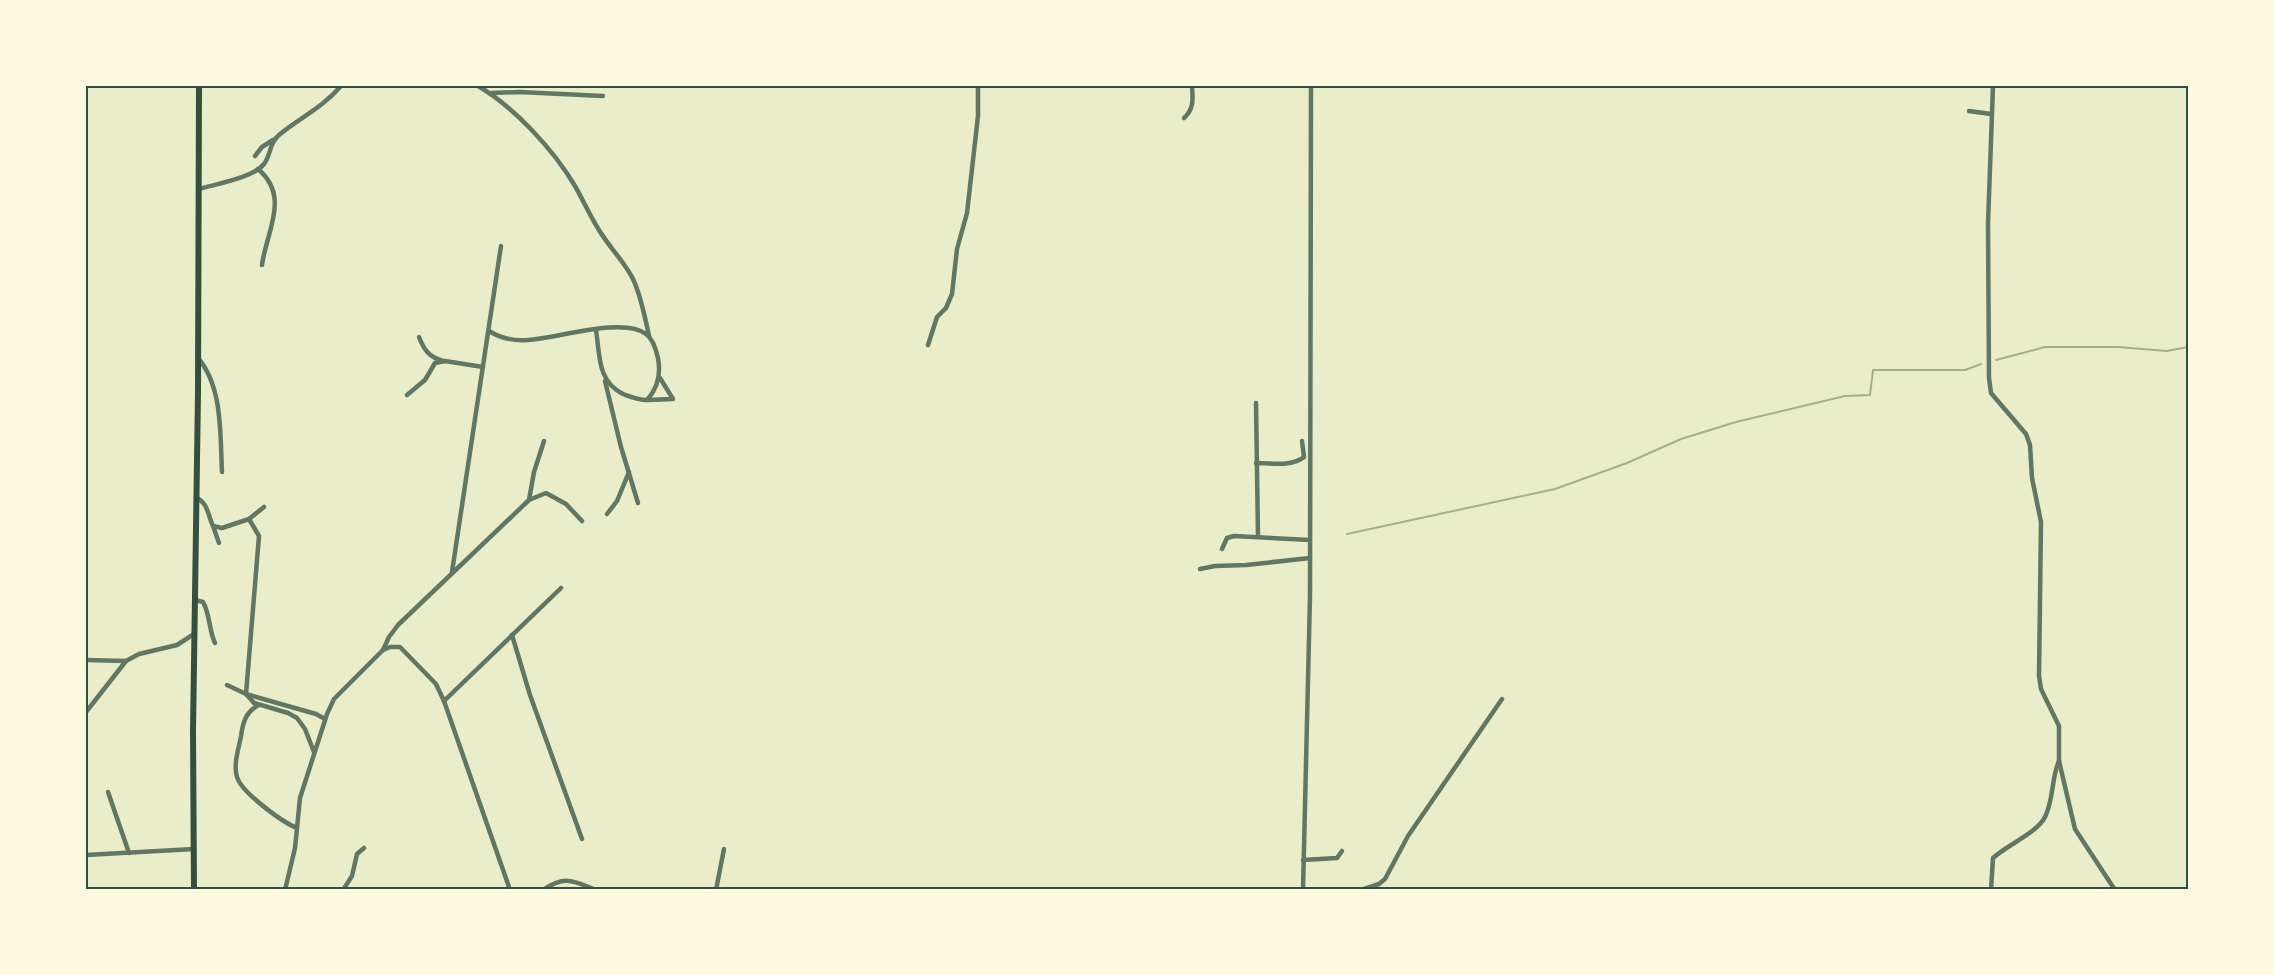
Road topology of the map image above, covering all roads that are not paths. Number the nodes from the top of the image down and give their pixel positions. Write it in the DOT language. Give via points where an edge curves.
graph roads {
  1 [pos="199,86"];
  2 [pos="341,86"];
  3 [pos="478,86"];
  4 [pos="978,86"];
  5 [pos="1192,86"];
  6 [pos="1311,86"];
  7 [pos="1993,86"];
  8 [pos="491,93"];
  9 [pos="603,96"];
  10 [pos="1969,111"];
  11 [pos="1991,114"];
  12 [pos="1184,118"];
  13 [pos="273,140"];
  14 [pos="255,156"];
  15 [pos="258,169"];
  16 [pos="199,189"];
  17 [pos="501,246"];
  18 [pos="262,265"];
  19 [pos="597,330"];
  20 [pos="489,331"];
  21 [pos="419,337"];
  22 [pos="650,338"];
  23 [pos="928,345"];
  24 [pos="426,352"];
  25 [pos="198,357"];
  26 [pos="445,361"];
  27 [pos="435,363"];
  28 [pos="483,367"];
  29 [pos="659,375"];
  30 [pos="604,378"];
  31 [pos="407,395"];
  32 [pos="647,400"];
  33 [pos="1256,404"];
  34 [pos="544,441"];
  35 [pos="1302,441"];
  36 [pos="1310,452"];
  37 [pos="1304,457"];
  38 [pos="1256,463"];
  39 [pos="222,472"];
  40 [pos="629,472"];
  41 [pos="531,486"];
  42 [pos="546,493"];
  43 [pos="196,498"];
  44 [pos="529,500"];
  45 [pos="638,503"];
  46 [pos="264,507"];
  47 [pos="607,514"];
  48 [pos="249,519"];
  49 [pos="582,521"];
  50 [pos="213,526"];
  51 [pos="1258,537"];
  52 [pos="1310,540"];
  53 [pos="219,543"];
  54 [pos="1222,549"];
  55 [pos="1310,558"];
  56 [pos="1200,569"];
  57 [pos="452,572"];
  58 [pos="561,588"];
  59 [pos="195,600"];
  60 [pos="194,634"];
  61 [pos="512,635"];
  62 [pos="215,643"];
  63 [pos="383,650"];
  64 [pos="86,660"];
  65 [pos="126,661"];
  66 [pos="227,685"];
  67 [pos="246,694"];
  68 [pos="1502,699"];
  69 [pos="444,701"];
  70 [pos="259,705"];
  71 [pos="86,712"];
  72 [pos="325,719"];
  73 [pos="314,752"];
  74 [pos="2059,761"];
  75 [pos="108,792"];
  76 [pos="297,828"];
  77 [pos="582,838"];
  78 [pos="194,849"];
  79 [pos="364,849"];
  80 [pos="724,849"];
  81 [pos="1342,851"];
  82 [pos="129,854"];
  83 [pos="86,855"];
  84 [pos="1303,860"];
  85 [pos="509,887"];
  86 [pos="194,890"];
  87 [pos="285,890"];
  88 [pos="343,890"];
  89 [pos="543,890"];
  90 [pos="596,890"];
  91 [pos="716,890"];
  92 [pos="1303,890"];
  93 [pos="1361,890"];
  94 [pos="1991,890"];
  95 [pos="2115,890"];
  1 -- 16 [label="main road"];
  2 -- 13 [label="street" via="323,105"];
  3 -- 8 [label="street"];
  4 -- 23 [label="street" via="968,213 957,249 952,294 937,317"];
  5 -- 12 [label="street" via="1193,102"];
  6 -- 36 [label="street"];
  7 -- 11 [label="street"];
  8 -- 9 [label="street"];
  8 -- 22 [label="street" via="520,117 574,184 598,229 633,279"];
  10 -- 11 [label="street"];
  11 -- 74 [label="street" via="1989,378 1991,393 2026,434 2030,445 2041,522 2038,676 2059,726"];
  13 -- 14 [label="street"];
  13 -- 15 [label="street" via="265,163"];
  15 -- 16 [label="street"];
  15 -- 18 [label="street" via="273,187 274,203"];
  16 -- 25 [label="main road"];
  17 -- 20 [label="street"];
  19 -- 20 [label="street" via="529,340 506,338"];
  19 -- 22 [label="street" via="632,328"];
  19 -- 30 [label="street"];
  20 -- 28 [label="street"];
  21 -- 24 [label="street"];
  22 -- 29 [label="street"];
  24 -- 26 [label="street"];
  24 -- 27 [label="street"];
  25 -- 39 [label="street" via="212,382"];
  25 -- 43 [label="main road"];
  26 -- 27 [label="street"];
  26 -- 28 [label="street"];
  27 -- 31 [label="street" via="425,380"];
  28 -- 57 [label="street"];
  29 -- 32 [label="street"];
  29 -- 32 [label="street" via="673,399"];
  30 -- 32 [label="street" via="620,393"];
  30 -- 40 [label="street"];
  33 -- 38 [label="street"];
  34 -- 41 [label="street"];
  35 -- 37 [label="street"];
  36 -- 37 [label="street"];
  36 -- 52 [label="street"];
  37 -- 38 [label="street" via="1286,463"];
  38 -- 51 [label="street"];
  40 -- 45 [label="street"];
  40 -- 47 [label="street"];
  41 -- 42 [label="street"];
  41 -- 44 [label="street"];
  42 -- 44 [label="street"];
  42 -- 49 [label="street" via="566,504"];
  43 -- 50 [label="street" via="203,500"];
  43 -- 59 [label="main road"];
  44 -- 57 [label="street"];
  46 -- 48 [label="street"];
  48 -- 50 [label="street" via="222,528"];
  48 -- 67 [label="street" via="259,536 260,548"];
  50 -- 53 [label="street"];
  51 -- 52 [label="street"];
  51 -- 54 [label="street" via="1227,538"];
  52 -- 55 [label="street"];
  55 -- 56 [label="street"];
  55 -- 84 [label="street"];
  57 -- 63 [label="street" via="394,628"];
  58 -- 61 [label="street"];
  59 -- 60 [label="main road"];
  59 -- 62 [label="street" via="205,606"];
  60 -- 65 [label="street" via="177,645"];
  60 -- 78 [label="main road"];
  61 -- 69 [label="street"];
  61 -- 77 [label="street"];
  63 -- 69 [label="street" via="400,647 436,684"];
  63 -- 72 [label="street" via="334,699"];
  64 -- 65 [label="street"];
  65 -- 71 [label="street"];
  66 -- 67 [label="street"];
  67 -- 70 [label="street"];
  67 -- 72 [label="street"];
  68 -- 93 [label="street" via="1408,836 1385,879"];
  69 -- 85 [label="street"];
  70 -- 73 [label="street" via="297,718"];
  70 -- 76 [label="street" via="249,712 243,727 236,776 244,789 272,814"];
  72 -- 73 [label="street"];
  73 -- 76 [label="street" via="300,798"];
  74 -- 94 [label="street" via="2045,819 1993,858"];
  74 -- 95 [label="street" via="2075,829"];
  75 -- 82 [label="street"];
  76 -- 87 [label="street"];
  78 -- 82 [label="street"];
  78 -- 86 [label="main road"];
  79 -- 88 [label="street" via="357,854 352,876"];
  80 -- 91 [label="street"];
  81 -- 84 [label="street" via="1332,860"];
  82 -- 83 [label="street"];
  84 -- 92 [label="street"];
  89 -- 90 [label="street" via="566,880"];
}
